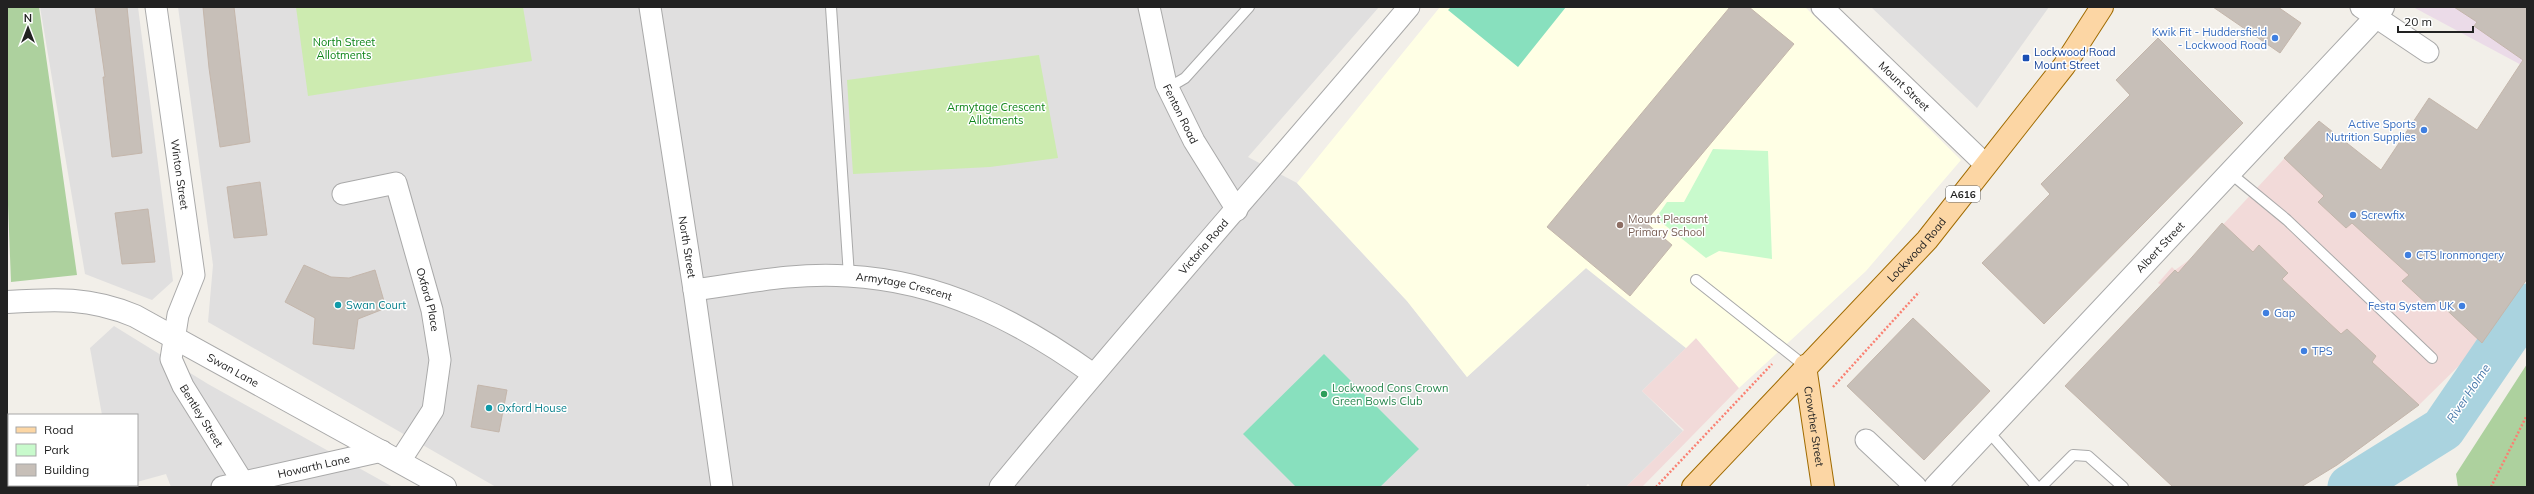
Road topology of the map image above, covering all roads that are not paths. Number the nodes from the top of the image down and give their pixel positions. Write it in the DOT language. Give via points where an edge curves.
graph roads {
  1 [pos="156,7"];
  2 [pos="650,7"];
  3 [pos="831,7"];
  4 [pos="1149,7"];
  5 [pos="1249,7"];
  6 [pos="1408,7"];
  7 [pos="1822,7"];
  8 [pos="2102,7"];
  9 [pos="2374,10"];
  10 [pos="2428,52"];
  11 [pos="1168,88"];
  12 [pos="1986,165"];
  13 [pos="2230,173"];
  14 [pos="343,194"];
  15 [pos="1237,210"];
  16 [pos="849,276"];
  17 [pos="1696,280"];
  18 [pos="694,290"];
  19 [pos="7,302"];
  20 [pos="176,340"];
  21 [pos="2432,358"];
  22 [pos="1805,366"];
  23 [pos="1093,374"];
  24 [pos="1988,431"];
  25 [pos="1866,440"];
  26 [pos="391,456"];
  27 [pos="245,484"];
  28 [pos="222,487"];
  29 [pos="445,487"];
  30 [pos="722,487"];
  31 [pos="1000,487"];
  32 [pos="1693,487"];
  33 [pos="1823,487"];
  34 [pos="1916,487"];
  35 [pos="1935,487"];
  36 [pos="2037,487"];
  37 [pos="2041,487"];
  38 [pos="2123,487"];
  1 -- 20 [label="street, Winton Street" via="194,275 178,316"];
  2 -- 18 [label="street, North Street"];
  3 -- 16 [label="lane"];
  4 -- 11 [label="street, Fenton Road"];
  5 -- 11 [label="lane" via="1184,78"];
  6 -- 15 [label="street, Victoria Road"];
  7 -- 12 [label="street, Mount Street"];
  8 -- 12 [label="main road, Lockwood Road / A616" via="2064,66"];
  9 -- 10 [label="street"];
  9 -- 13 [label="street, Albert Street"];
  11 -- 15 [label="street, Fenton Road" via="1194,141"];
  12 -- 22 [label="main road, Lockwood Road / A616" via="1927,240"];
  13 -- 21 [label="lane" via="2288,220"];
  13 -- 24 [label="street, Albert Street"];
  14 -- 26 [label="street, Oxford Place" via="396,183 432,310 440,360 433,410"];
  15 -- 23 [label="street, Victoria Road"];
  16 -- 18 [label="street, Armytage Crescent" via="806,276"];
  16 -- 23 [label="street, Armytage Crescent" via="911,284 950,295 993,312"];
  17 -- 22 [label="lane"];
  18 -- 30 [label="street, North Street"];
  19 -- 20 [label="street, Swan Lane" via="79,300 114,307"];
  20 -- 26 [label="street, Swan Lane" via="236,370"];
  20 -- 27 [label="street, Bentley Street" via="171,359 183,386"];
  22 -- 32 [label="main road, Lockwood Road / A616"];
  22 -- 33 [label="main road, Crowther Street"];
  23 -- 31 [label="street, Victoria Road"];
  24 -- 35 [label="street, Albert Street"];
  24 -- 36 [label="lane"];
  25 -- 34 [label="street"];
  26 -- 27 [label="street, Howarth Lane"];
  26 -- 29 [label="street, Swan Lane"];
  27 -- 28 [label="street, Howarth Lane"];
  37 -- 38 [label="lane" via="2073,455 2088,456"];
}
